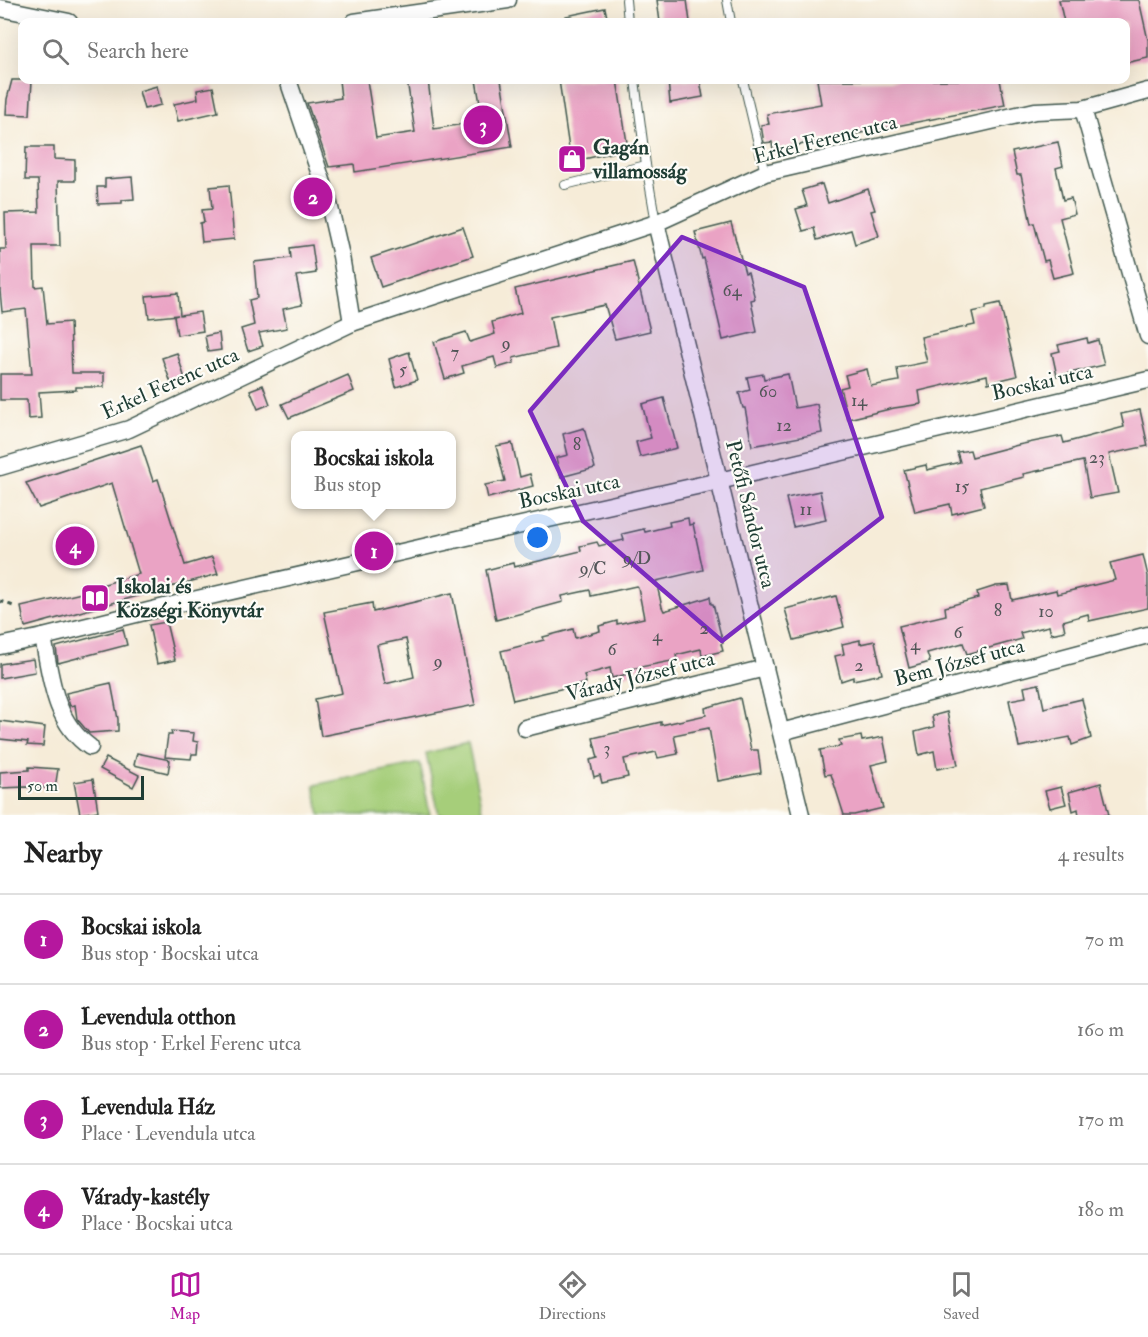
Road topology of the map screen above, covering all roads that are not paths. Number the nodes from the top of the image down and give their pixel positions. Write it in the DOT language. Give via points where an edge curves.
graph roads {
  1 [pos="508,0"];
  2 [pos="626,0"];
  3 [pos="727,0"];
  4 [pos="0,8"];
  5 [pos="49,18"];
  6 [pos="382,18"];
  7 [pos="628,18"];
  8 [pos="730,18"];
  9 [pos="289,84"];
  10 [pos="636,84"];
  11 [pos="744,84"];
  12 [pos="1148,91"];
  13 [pos="1083,109"];
  14 [pos="646,165"];
  15 [pos="765,173"];
  16 [pos="565,185"];
  17 [pos="656,223"];
  18 [pos="352,323"];
  19 [pos="1148,336"];
  20 [pos="1148,380"];
  21 [pos="0,467"];
  22 [pos="719,481"];
  23 [pos="1148,635"];
  24 [pos="44,638"];
  25 [pos="0,646"];
  26 [pos="765,668"];
  27 [pos="525,728"];
  28 [pos="781,732"];
  29 [pos="90,747"];
  30 [pos="801,815"];
  1 -- 6 [label="street"];
  2 -- 7 [label="lane"];
  3 -- 8 [label="lane"];
  4 -- 5 [label="street"];
  9 -- 18 [label="street" via="327,195"];
  10 -- 14 [label="lane"];
  11 -- 15 [label="lane"];
  12 -- 13 [label="street, Erkel Ferenc utca"];
  13 -- 15 [label="street, Erkel Ferenc utca" via="1035,111"];
  13 -- 19 [label="street"];
  14 -- 16 [label="lane"];
  14 -- 17 [label="lane"];
  15 -- 17 [label="street, Erkel Ferenc utca"];
  17 -- 18 [label="street, Erkel Ferenc utca"];
  17 -- 22 [label="street, Petőfi Sándor utca"];
  18 -- 21 [label="street, Erkel Ferenc utca" via="129,429"];
  20 -- 22 [label="street, Bocskai utca"];
  22 -- 24 [label="street, Bocskai utca" via="456,539"];
  22 -- 26 [label="street, Petőfi Sándor utca"];
  23 -- 28 [label="street, Bem József utca"];
  24 -- 25 [label="street, Bocskai utca"];
  24 -- 29 [label="street" via="55,700 75,735"];
  26 -- 27 [label="street, Várady József utca"];
  26 -- 28 [label="street, Petőfi Sándor utca"];
  28 -- 30 [label="street, Petőfi Sándor utca"];
}
